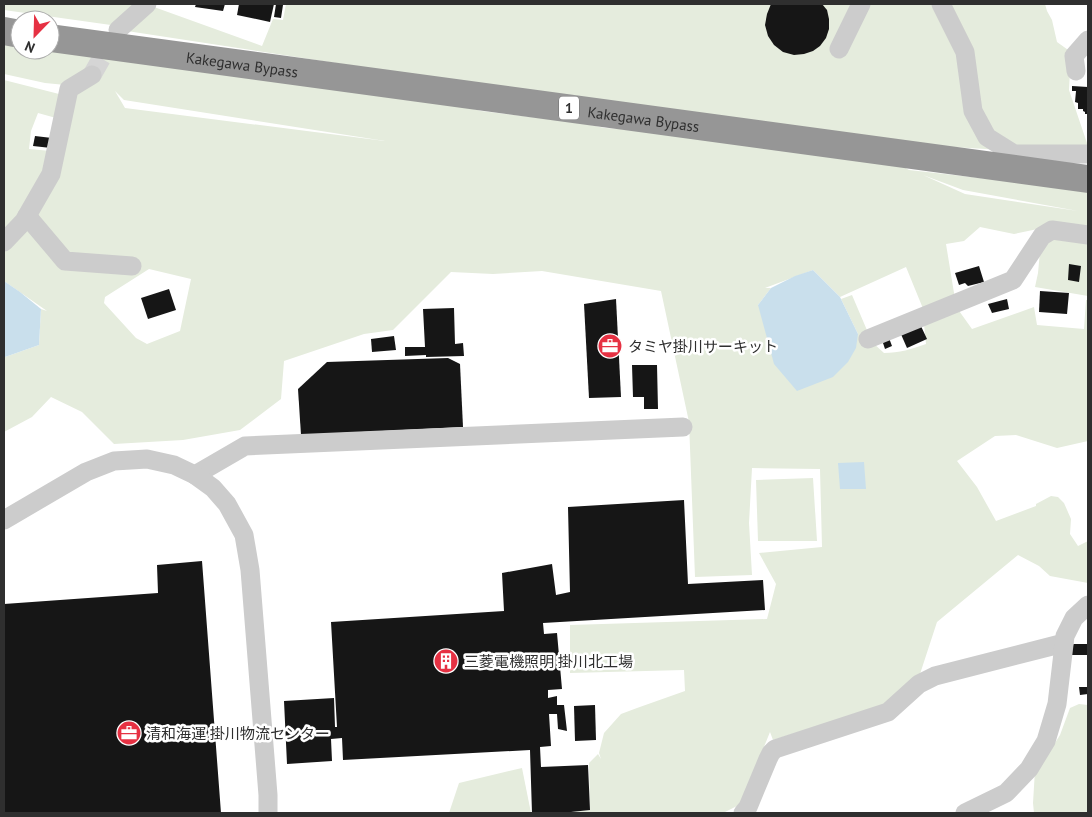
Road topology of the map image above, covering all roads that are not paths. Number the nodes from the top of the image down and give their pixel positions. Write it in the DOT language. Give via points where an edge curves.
graph roads {
  1 [pos="147,4"];
  2 [pos="861,4"];
  3 [pos="942,4"];
  4 [pos="118,30"];
  5 [pos="60,39"];
  6 [pos="1088,40"];
  7 [pos="839,49"];
  8 [pos="1076,71"];
  9 [pos="92,75"];
  10 [pos="1088,154"];
  11 [pos="1088,179"];
  12 [pos="28,216"];
  13 [pos="1088,235"];
  14 [pos="4,242"];
  15 [pos="132,266"];
  16 [pos="868,340"];
  17 [pos="683,427"];
  18 [pos="196,475"];
  19 [pos="4,520"];
  20 [pos="1088,605"];
  21 [pos="1064,643"];
  22 [pos="268,813"];
  23 [pos="743,813"];
  24 [pos="965,813"];
  1 -- 4 [label="street"];
  2 -- 7 [label="street"];
  3 -- 10 [label="street" via="965,52 973,111 987,137 1014,154"];
  5 -- 11 [label="highway, Kakegawa Bypass / 1"];
  6 -- 8 [label="street" via="1074,56"];
  9 -- 12 [label="street" via="69,89 51,174"];
  12 -- 14 [label="street"];
  12 -- 15 [label="street" via="65,261"];
  13 -- 16 [label="street" via="1052,230 1042,236 1013,280"];
  17 -- 18 [label="street" via="245,446"];
  18 -- 19 [label="street" via="174,465 147,459 114,461 86,472"];
  18 -- 22 [label="street" via="228,504 244,536 250,570"];
  20 -- 21 [label="street" via="1074,618"];
  21 -- 23 [label="street" via="935,676 919,684 888,712 776,748"];
  21 -- 24 [label="street" via="1056,704 1046,741 1029,769 1006,793"];
}
